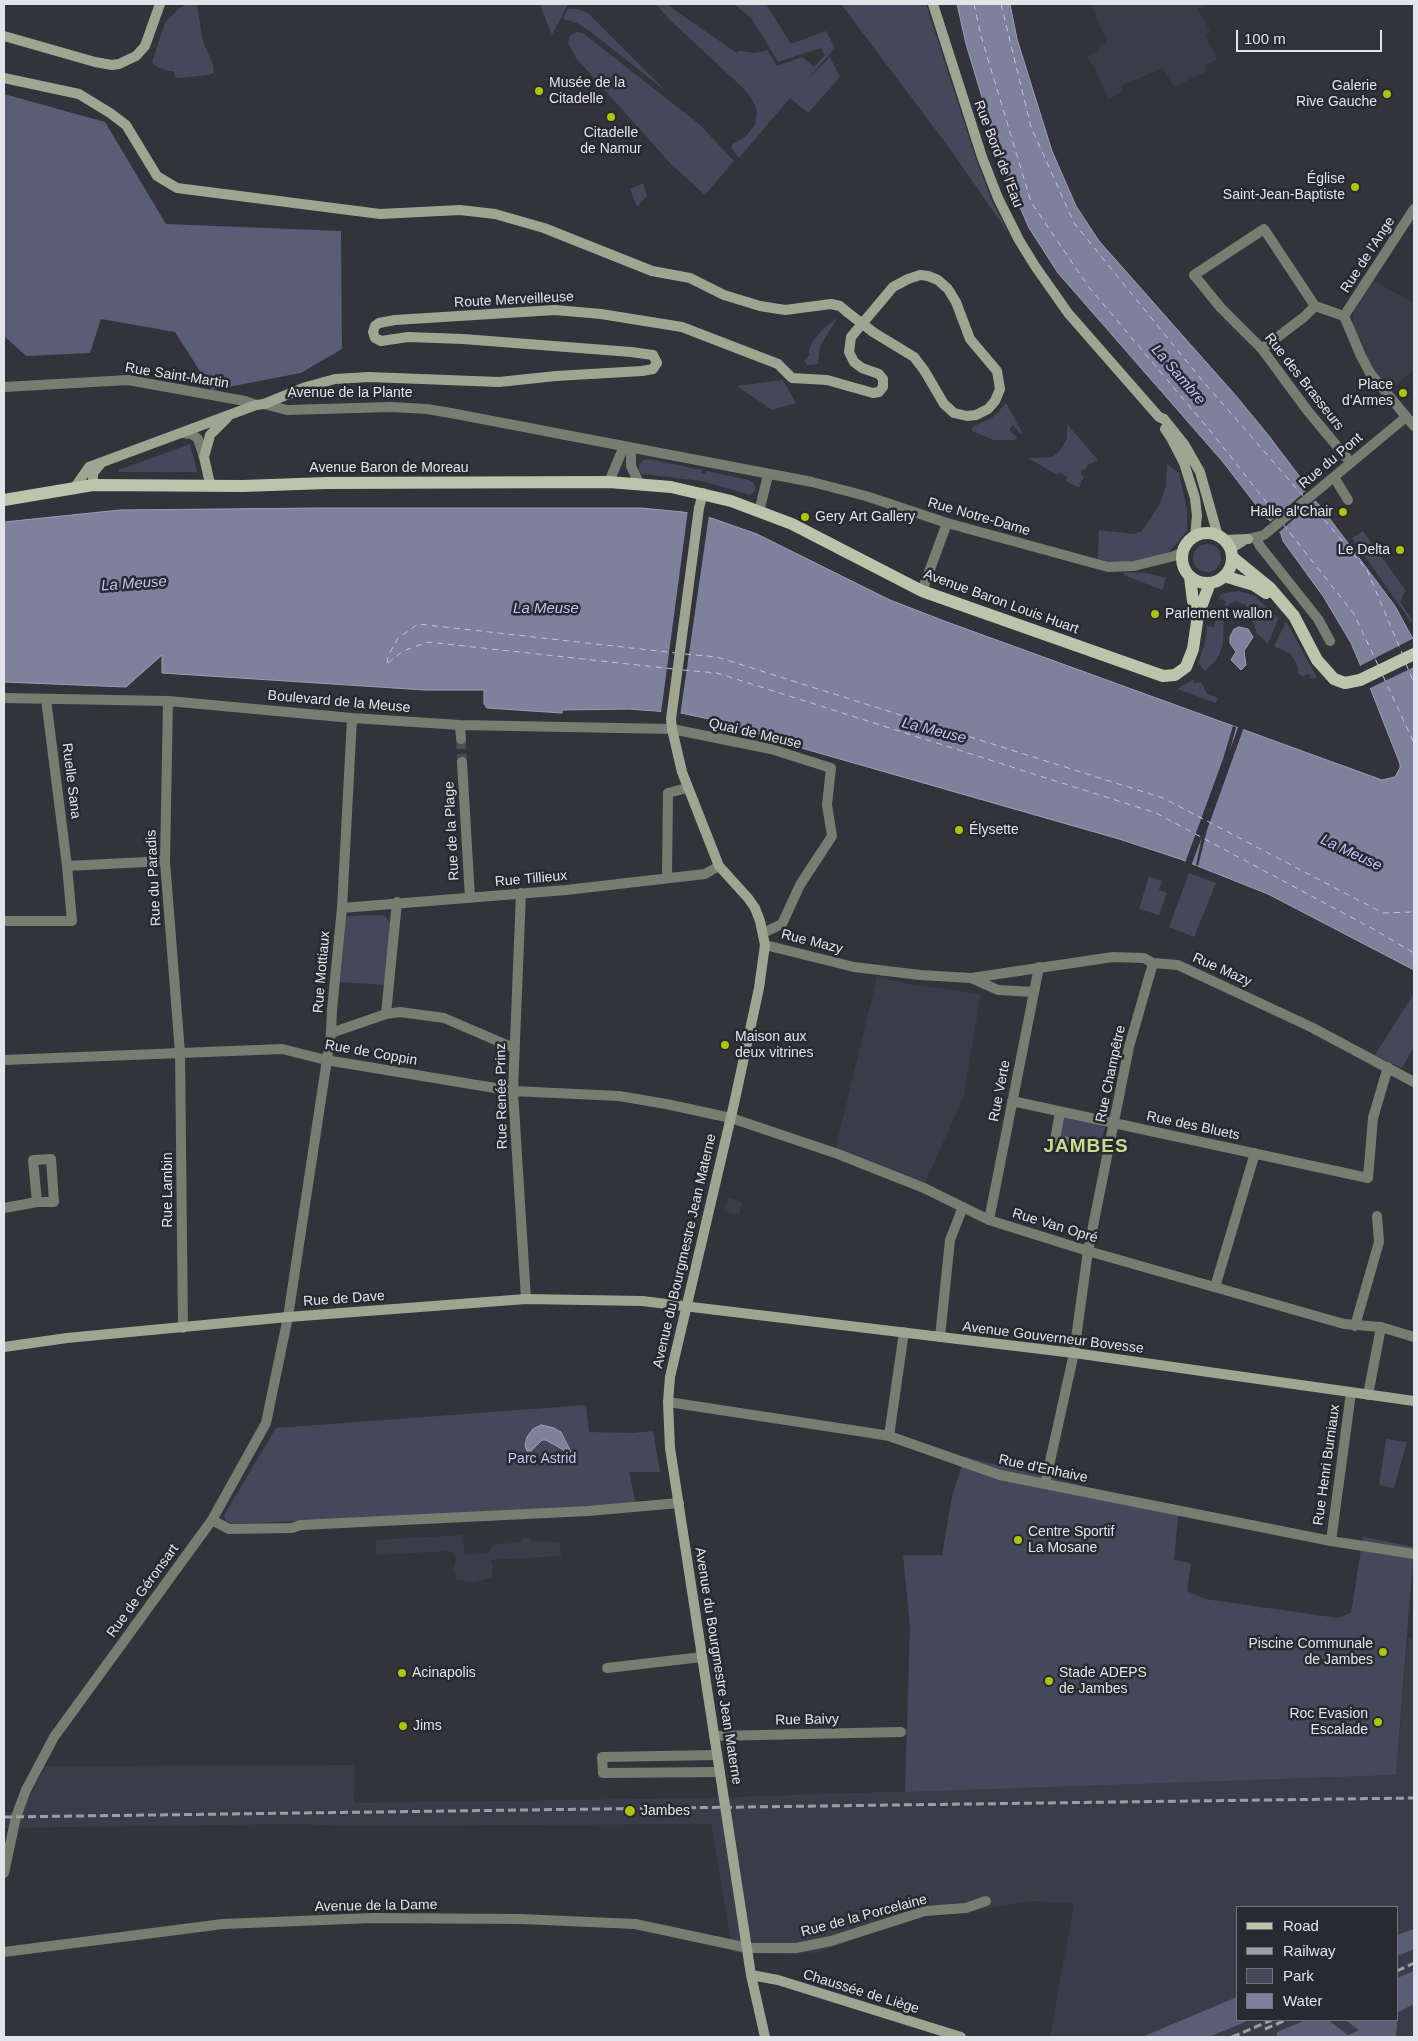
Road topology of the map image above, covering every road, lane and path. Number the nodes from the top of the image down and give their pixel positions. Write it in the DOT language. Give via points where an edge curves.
graph roads {
  1 [pos="160,4"];
  2 [pos="933,4"];
  3 [pos="4,36"];
  4 [pos="4,78"];
  5 [pos="1414,209"];
  6 [pos="1315,306"];
  7 [pos="1344,316"];
  8 [pos="1262,349"];
  9 [pos="4,387"];
  10 [pos="260,405"];
  11 [pos="229,416"];
  12 [pos="1159,417"];
  13 [pos="1406,417"];
  14 [pos="1414,426"];
  15 [pos="182,433"];
  16 [pos="627,447"];
  17 [pos="204,457"];
  18 [pos="103,461"];
  19 [pos="1351,463"];
  20 [pos="715,464"];
  21 [pos="768,475"];
  22 [pos="1334,477"];
  23 [pos="609,482"];
  24 [pos="639,483"];
  25 [pos="210,484"];
  26 [pos="93,485"];
  27 [pos="75,487"];
  28 [pos="703,493"];
  29 [pos="4,500"];
  30 [pos="1348,500"];
  31 [pos="759,512"];
  32 [pos="947,523"];
  33 [pos="1194,536"];
  34 [pos="1252,538"];
  35 [pos="1226,546"];
  36 [pos="1183,552"];
  37 [pos="1190,576"];
  38 [pos="1224,576"];
  39 [pos="1210,583"];
  40 [pos="922,591"];
  41 [pos="1278,597"];
  42 [pos="1198,615"];
  43 [pos="1330,641"];
  44 [pos="1414,654"];
  45 [pos="4,698"];
  46 [pos="46,699"];
  47 [pos="168,701"];
  48 [pos="352,718"];
  49 [pos="672,724"];
  50 [pos="460,725"];
  51 [pos="461,739"];
  52 [pos="462,762"];
  53 [pos="687,788"];
  54 [pos="165,861"];
  55 [pos="67,866"];
  56 [pos="720,866"];
  57 [pos="667,877"];
  58 [pos="521,893"];
  59 [pos="470,898"];
  60 [pos="397,902"];
  61 [pos="342,908"];
  62 [pos="4,921"];
  63 [pos="763,933"];
  64 [pos="765,945"];
  65 [pos="1153,964"];
  66 [pos="1039,967"];
  67 [pos="971,978"];
  68 [pos="1034,992"];
  69 [pos="386,1014"];
  70 [pos="331,1033"];
  71 [pos="514,1048"];
  72 [pos="180,1053"];
  73 [pos="4,1060"];
  74 [pos="326,1060"];
  75 [pos="1388,1067"];
  76 [pos="1414,1082"];
  77 [pos="512,1091"];
  78 [pos="1012,1101"];
  79 [pos="1060,1112"];
  80 [pos="731,1118"];
  81 [pos="1114,1123"];
  82 [pos="1109,1149"];
  83 [pos="1255,1154"];
  84 [pos="37,1202"];
  85 [pos="963,1207"];
  86 [pos="4,1208"];
  87 [pos="1377,1216"];
  88 [pos="988,1220"];
  89 [pos="1088,1251"];
  90 [pos="1215,1287"];
  91 [pos="526,1299"];
  92 [pos="688,1307"];
  93 [pos="288,1317"];
  94 [pos="1356,1326"];
  95 [pos="182,1328"];
  96 [pos="1381,1328"];
  97 [pos="904,1332"];
  98 [pos="940,1337"];
  99 [pos="1414,1337"];
  100 [pos="4,1347"];
  101 [pos="1074,1353"];
  102 [pos="1351,1393"];
  103 [pos="1368,1395"];
  104 [pos="1414,1400"];
  105 [pos="668,1402"];
  106 [pos="889,1436"];
  107 [pos="1045,1484"];
  108 [pos="679,1503"];
  109 [pos="212,1520"];
  110 [pos="1331,1542"];
  111 [pos="1414,1554"];
  112 [pos="702,1657"];
  113 [pos="608,1668"];
  114 [pos="901,1732"];
  115 [pos="714,1736"];
  116 [pos="717,1755"];
  117 [pos="720,1772"];
  118 [pos="6,1846"];
  119 [pos="4,1873"];
  120 [pos="986,1902"];
  121 [pos="748,1948"];
  122 [pos="4,1952"];
  123 [pos="752,1975"];
  124 [pos="765,2037"];
  125 [pos="961,2037"];
  1 -- 3 [label="main road" via="145,46 122,64 98,63"];
  2 -- 12 [label="main road, Rue Bord de l'Eau" via="982,157 1019,240 1068,313"];
  4 -- 10 [label="main road, Route Merveilleuse, bridge" via="79,94 110,113 126,125 157,176 177,188 380,214 460,210 494,214 544,228 652,271 690,278 724,295 760,306 786,310 831,304 839,306 847,312 873,332 914,357 944,404 952,411 976,415 988,410 1000,389 997,371 971,342 952,295 935,278 920,275 889,290 851,337 849,349 854,362 883,378 883,387 876,393 827,380 792,378 778,364 682,327 587,311 555,310 390,320 374,326 373,334 381,341 408,337 463,339 643,353 654,356 656,365 651,370 642,371 498,382 369,377 335,379"];
  5 -- 7 [label="street, Rue de l'Ange"];
  6 -- 7 [label="street"];
  6 -- 8 [label="street"];
  6 -- 8 [label="street, Rue des Brasseurs" via="1264,229 1194,275"];
  7 -- 13 [label="street" via="1370,373"];
  8 -- 19 [label="street, Rue des Brasseurs"];
  9 -- 10 [label="street, Rue Saint-Martin" via="128,380"];
  10 -- 11 [label="main road"];
  10 -- 16 [label="street, Avenue de la Plante" via="297,410 427,409"];
  11 -- 15 [label="main road"];
  11 -- 17 [label="main road" via="210,435"];
  12 -- 33 [label="main road, Rue Bord de l'Eau" via="1184,463 1195,498"];
  12 -- 35 [label="main road, Rue Bord de l'Eau" via="1164,419 1192,456"];
  13 -- 14 [label="street"];
  13 -- 19 [label="street, Rue du Pont"];
  15 -- 17 [label="street" via="192,434 198,439"];
  15 -- 18 [label="main road"];
  16 -- 20 [label="street, Avenue de la Plante"];
  16 -- 23 [label="street"];
  16 -- 24 [label="street"];
  17 -- 25 [label="main road"];
  18 -- 26 [label="main road" via="93,473"];
  18 -- 27 [label="main road" via="89,466"];
  19 -- 22 [label="street, Rue du Pont"];
  20 -- 21 [label="street, Rue Notre-Dame"];
  21 -- 31 [label="street"];
  21 -- 32 [label="street, Rue Notre-Dame" via="866,496"];
  22 -- 30 [label="street"];
  22 -- 34 [label="street, Rue du Pont" via="1261,537"];
  23 -- 24 [label="main road, Avenue Baron de Moreau"];
  23 -- 25 [label="main road, Avenue Baron de Moreau"];
  24 -- 28 [label="main road, Avenue Baron de Moreau"];
  25 -- 26 [label="main road, Avenue Baron de Moreau"];
  26 -- 27 [label="main road, Avenue Baron de Moreau"];
  27 -- 29 [label="main road"];
  28 -- 31 [label="main road, Avenue Baron Louis Huart"];
  28 -- 49 [label="main road, Avenue du Bourgmestre Jean Materne"];
  31 -- 40 [label="main road, Avenue Baron Louis Huart" via="792,524"];
  32 -- 36 [label="street, Rue Notre-Dame" via="1108,568 1134,566"];
  32 -- 40 [label="street"];
  33 -- 35 [label="main road" via="1207,533"];
  33 -- 36 [label="main road"];
  34 -- 35 [label="main road, Rue du Pont"];
  34 -- 43 [label="street" via="1300,596"];
  35 -- 38 [label="main road" via="1230,568"];
  35 -- 41 [label="main road"];
  36 -- 37 [label="main road" via="1183,565"];
  37 -- 39 [label="main road" via="1199,582"];
  37 -- 42 [label="main road, Avenue Baron Louis Huart"];
  38 -- 39 [label="main road"];
  38 -- 41 [label="main road"];
  39 -- 42 [label="main road, Avenue Baron Louis Huart"];
  40 -- 42 [label="main road, Avenue Baron Louis Huart" via="1163,676 1175,675 1186,667 1193,649"];
  41 -- 44 [label="main road" via="1294,616 1317,660 1334,679 1345,683 1360,680"];
  45 -- 46 [label="street, Boulevard de la Meuse"];
  46 -- 47 [label="street, Boulevard de la Meuse"];
  46 -- 55 [label="street, Ruelle Sana"];
  47 -- 48 [label="street, Boulevard de la Meuse"];
  47 -- 54 [label="street, Rue du Paradis"];
  48 -- 50 [label="street, Boulevard de la Meuse"];
  48 -- 61 [label="street, Rue Mottiaux"];
  49 -- 50 [label="street, Boulevard de la Meuse"];
  49 -- 53 [label="main road, Avenue du Bourgmestre Jean Materne"];
  49 -- 63 [label="street, Quai de Meuse" via="772,749 831,768 827,804 832,836 800,885 782,924"];
  50 -- 51 [label="street"];
  52 -- 59 [label="street, Rue de la Plage"];
  53 -- 56 [label="main road, Avenue du Bourgmestre Jean Materne"];
  53 -- 57 [label="street" via="668,793"];
  54 -- 55 [label="street"];
  54 -- 72 [label="street, Rue du Paradis"];
  55 -- 62 [label="street, Ruelle Sana" via="72,921"];
  56 -- 57 [label="street, Rue Tillieux" via="705,874"];
  56 -- 63 [label="main road, Avenue du Bourgmestre Jean Materne" via="755,908"];
  57 -- 58 [label="street, Rue Tillieux"];
  58 -- 59 [label="street, Rue Tillieux"];
  58 -- 71 [label="street, Rue Renée Prinz"];
  59 -- 60 [label="street, Rue Tillieux"];
  60 -- 61 [label="street, Rue Tillieux"];
  60 -- 69 [label="street"];
  61 -- 70 [label="street, Rue Mottiaux"];
  63 -- 64 [label="main road, Avenue du Bourgmestre Jean Materne"];
  64 -- 67 [label="street, Rue Mazy" via="854,967"];
  64 -- 80 [label="main road, Avenue du Bourgmestre Jean Materne"];
  65 -- 66 [label="street, Rue Mazy" via="1144,958 1113,957"];
  65 -- 75 [label="street, Rue Mazy" via="1178,965"];
  65 -- 81 [label="street, Rue Champêtre" via="1129,1047"];
  66 -- 67 [label="street, Rue Mazy"];
  66 -- 68 [label="street, Rue Verte"];
  67 -- 68 [label="street, Rue Mazy" via="998,990"];
  68 -- 78 [label="street, Rue Verte"];
  69 -- 70 [label="street"];
  69 -- 71 [label="street" via="400,1012 444,1018"];
  70 -- 74 [label="street, Rue Mottiaux"];
  71 -- 77 [label="street, Rue Renée Prinz"];
  72 -- 73 [label="street, Rue de Coppin"];
  72 -- 74 [label="street, Rue de Coppin" via="282,1049"];
  72 -- 95 [label="street, Rue Lambin"];
  74 -- 77 [label="street, Rue de Coppin"];
  74 -- 93 [label="street, Rue Mottiaux"];
  75 -- 76 [label="street, Rue Mazy"];
  75 -- 83 [label="street, Rue des Bluets" via="1373,1118 1368,1178"];
  77 -- 80 [label="street, Rue de Coppin" via="619,1096"];
  77 -- 91 [label="street, Rue Renée Prinz"];
  78 -- 79 [label="street, Rue des Bluets"];
  78 -- 88 [label="street, Rue Verte"];
  79 -- 81 [label="street, Rue des Bluets"];
  79 -- 82 [label="street" via="1056,1140"];
  80 -- 85 [label="street, Rue Van Opré" via="838,1154"];
  80 -- 92 [label="main road, Avenue du Bourgmestre Jean Materne"];
  81 -- 82 [label="street, Rue Champêtre"];
  81 -- 83 [label="street, Rue des Bluets"];
  82 -- 89 [label="street, Rue Champêtre"];
  83 -- 90 [label="street"];
  84 -- 86 [label="street"];
  85 -- 88 [label="street, Rue Van Opré"];
  85 -- 98 [label="street" via="950,1240"];
  87 -- 94 [label="street" via="1379,1242"];
  88 -- 89 [label="street, Rue Van Opré"];
  89 -- 90 [label="street, Rue Van Opré"];
  89 -- 101 [label="street, Rue Champêtre"];
  90 -- 94 [label="street, Rue Van Opré"];
  91 -- 92 [label="main road, Rue de Dave" via="642,1301"];
  91 -- 93 [label="main road, Rue de Dave"];
  92 -- 97 [label="main road, Avenue Gouverneur Bovesse"];
  92 -- 105 [label="main road, Avenue du Bourgmestre Jean Materne" via="670,1377"];
  93 -- 95 [label="main road, Rue de Dave"];
  93 -- 109 [label="street, Rue de Géronsart" via="266,1424"];
  94 -- 96 [label="street, Rue Van Opré"];
  95 -- 100 [label="main road, Rue de Dave"];
  96 -- 99 [label="street, Rue Van Opré"];
  96 -- 103 [label="street"];
  97 -- 98 [label="main road, Avenue Gouverneur Bovesse"];
  97 -- 106 [label="street"];
  98 -- 101 [label="main road, Avenue Gouverneur Bovesse"];
  101 -- 102 [label="main road, Avenue Gouverneur Bovesse"];
  101 -- 107 [label="street, Rue Champêtre"];
  102 -- 103 [label="main road, Avenue Gouverneur Bovesse"];
  102 -- 110 [label="street, Rue Henri Burniaux"];
  103 -- 104 [label="main road, Avenue Gouverneur Bovesse"];
  105 -- 106 [label="street, Rue d'Enhaive"];
  105 -- 108 [label="main road, Avenue du Bourgmestre Jean Materne" via="670,1448"];
  106 -- 107 [label="street, Rue d'Enhaive" via="1000,1475"];
  107 -- 110 [label="street, Rue d'Enhaive"];
  108 -- 109 [label="street" via="580,1512 292,1528 229,1529"];
  108 -- 112 [label="main road, Avenue du Bourgmestre Jean Materne"];
  109 -- 118 [label="street, Rue de Géronsart" via="54,1737 26,1790"];
  110 -- 111 [label="street, Rue d'Enhaive"];
  112 -- 113 [label="street"];
  112 -- 115 [label="main road, Avenue du Bourgmestre Jean Materne"];
  114 -- 115 [label="street, Rue Baivy"];
  115 -- 116 [label="main road, Avenue du Bourgmestre Jean Materne"];
  116 -- 117 [label="main road, Avenue du Bourgmestre Jean Materne"];
  116 -- 117 [label="street" via="602,1757 602,1773"];
  117 -- 121 [label="main road, Avenue du Bourgmestre Jean Materne"];
  118 -- 119 [label="street, Rue de Géronsart"];
  120 -- 121 [label="street, Rue de la Porcelaine" via="966,1908 924,1911 814,1946"];
  121 -- 122 [label="street, Avenue de la Dame" via="635,1924 374,1918 223,1924"];
  121 -- 123 [label="main road, Avenue du Bourgmestre Jean Materne"];
  123 -- 124 [label="main road, Avenue du Bourgmestre Jean Materne"];
  123 -- 125 [label="main road, Chaussée de Liège" via="778,1980"];
}
